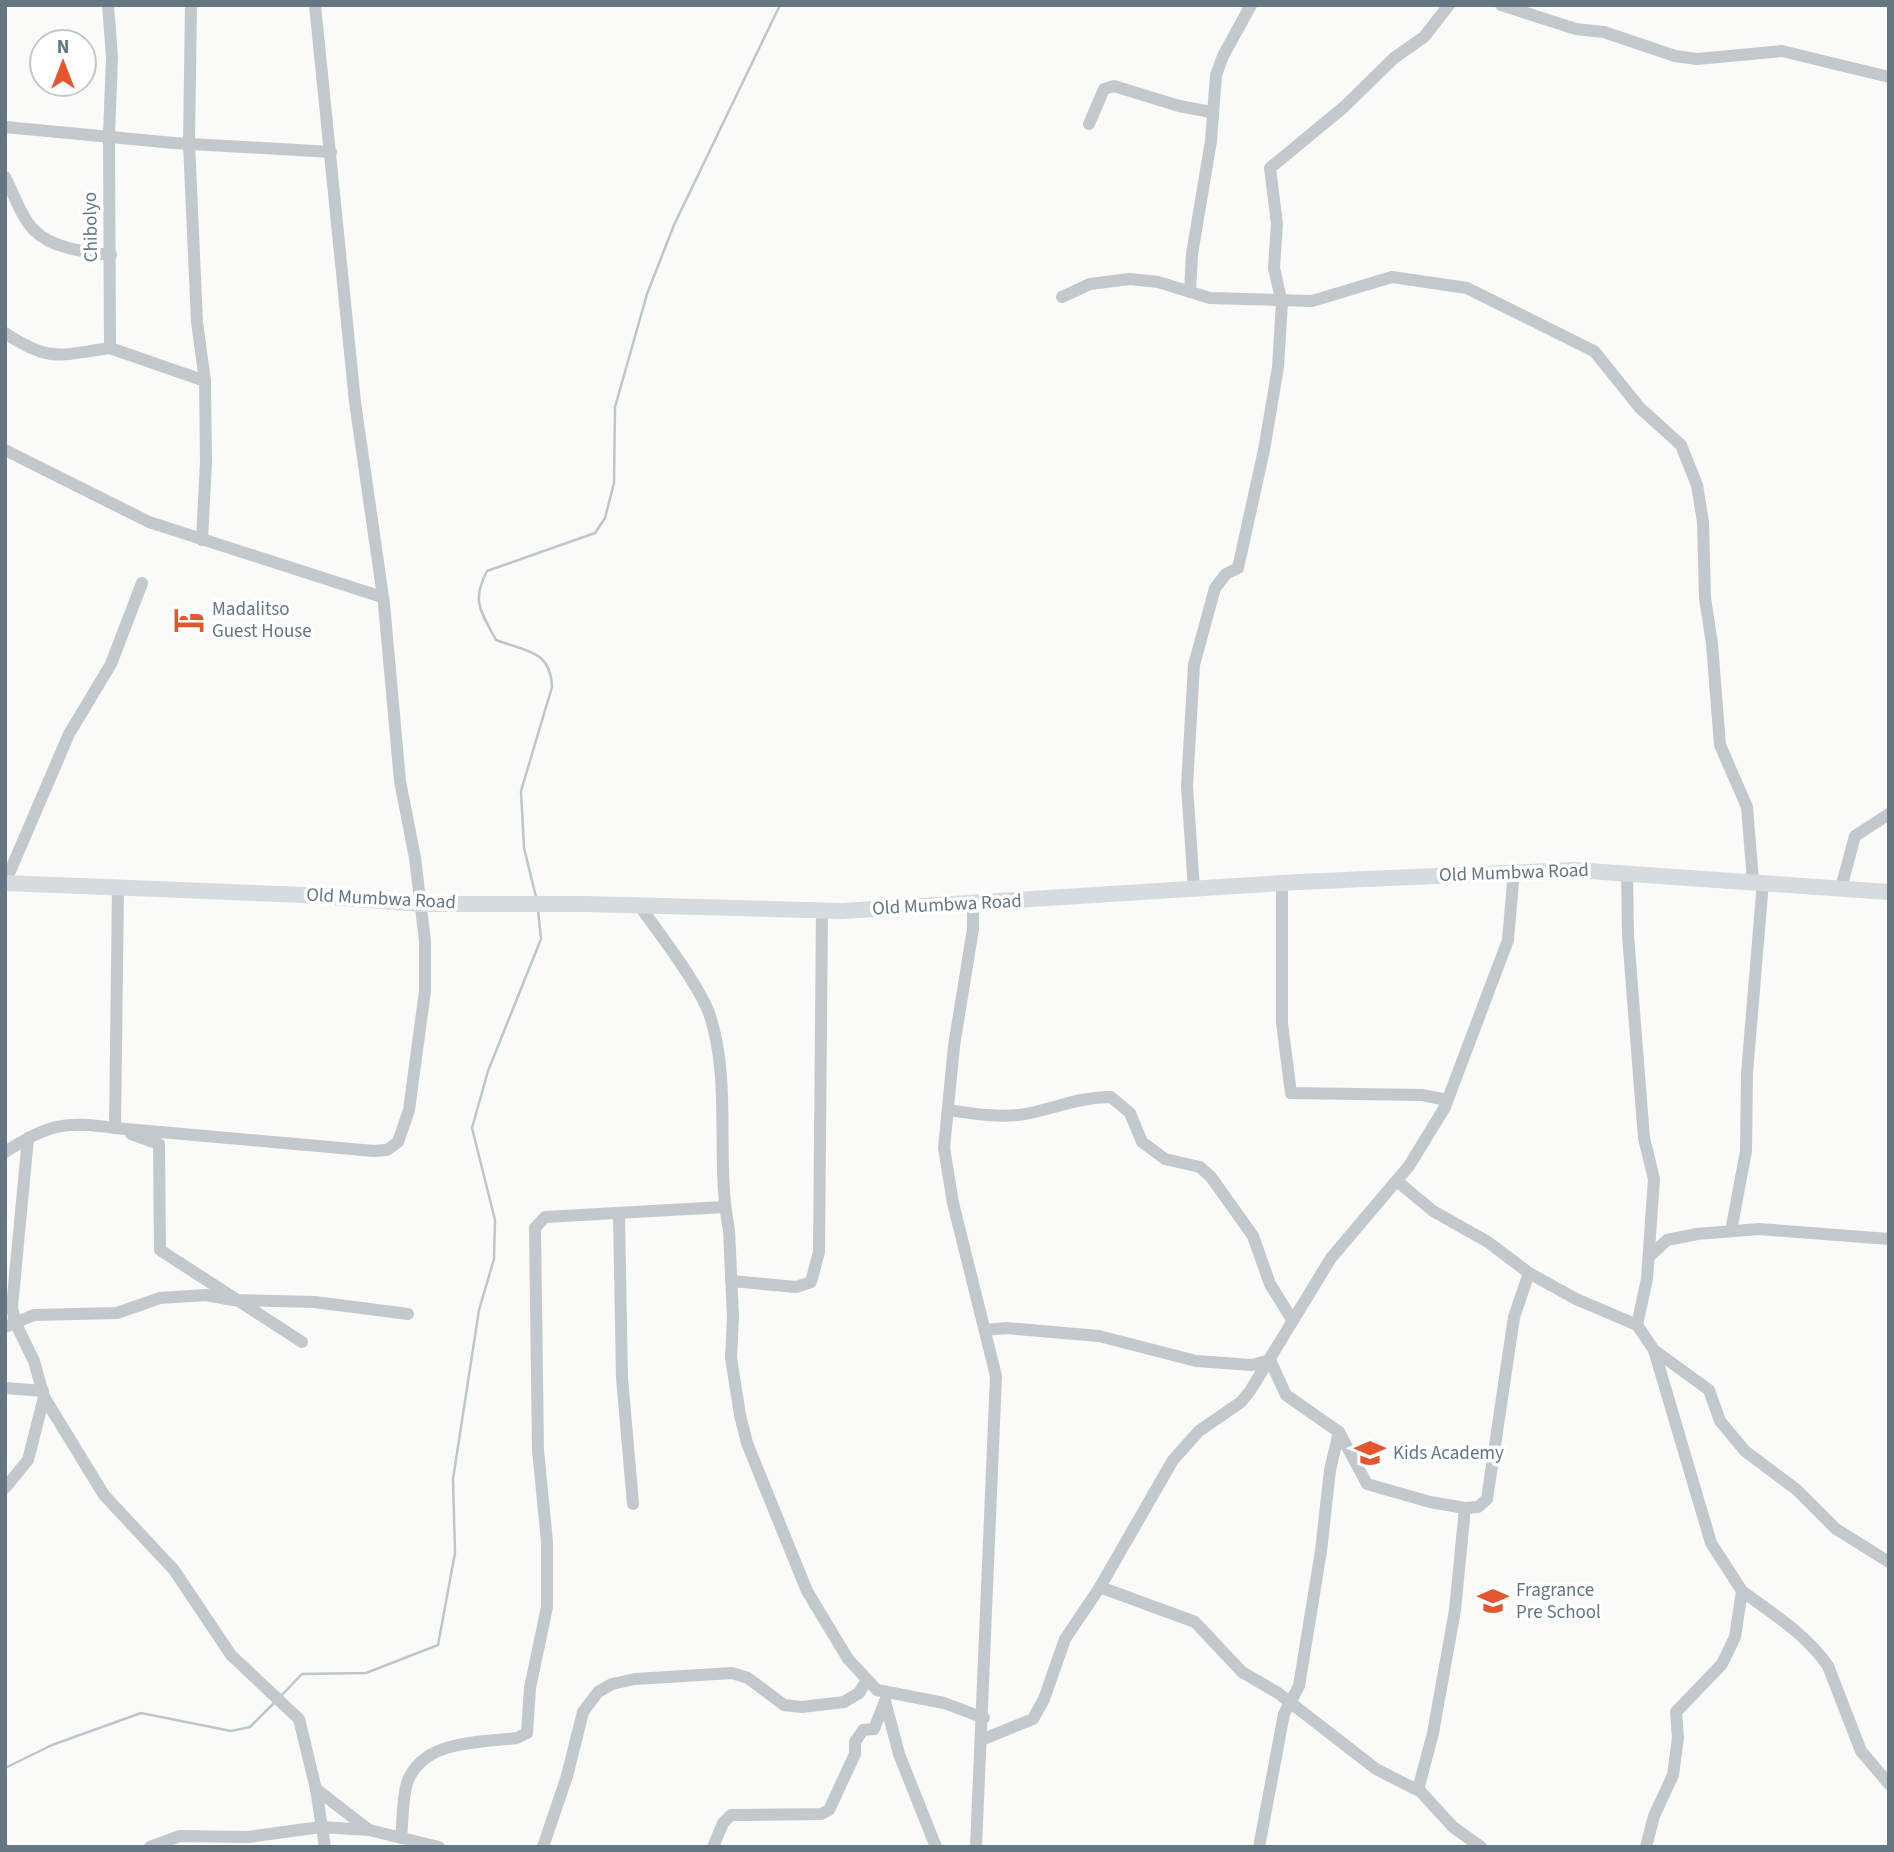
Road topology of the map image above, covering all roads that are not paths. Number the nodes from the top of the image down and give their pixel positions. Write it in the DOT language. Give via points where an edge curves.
graph roads {
  1 [pos="108,5"];
  2 [pos="191,5"];
  3 [pos="315,5"];
  4 [pos="1251,5"];
  5 [pos="1449,5"];
  6 [pos="1501,5"];
  7 [pos="1889,77"];
  8 [pos="1211,112"];
  9 [pos="1089,124"];
  10 [pos="5,127"];
  11 [pos="109,135"];
  12 [pos="189,143"];
  13 [pos="331,152"];
  14 [pos="5,177"];
  15 [pos="111,256"];
  16 [pos="1190,292"];
  17 [pos="1062,297"];
  18 [pos="1282,303"];
  19 [pos="5,333"];
  20 [pos="110,348"];
  21 [pos="205,381"];
  22 [pos="5,450"];
  23 [pos="202,540"];
  24 [pos="142,583"];
  25 [pos="382,597"];
  26 [pos="1889,814"];
  27 [pos="1514,871"];
  28 [pos="1628,872"];
  29 [pos="1758,881"];
  30 [pos="5,883"];
  31 [pos="1282,883"];
  32 [pos="118,888"];
  33 [pos="1841,888"];
  34 [pos="1194,889"];
  35 [pos="1889,892"];
  36 [pos="421,904"];
  37 [pos="973,904"];
  38 [pos="641,908"];
  39 [pos="822,911"];
  40 [pos="1447,1100"];
  41 [pos="948,1110"];
  42 [pos="114,1128"];
  43 [pos="27,1138"];
  44 [pos="5,1152"];
  45 [pos="1397,1181"];
  46 [pos="724,1207"];
  47 [pos="620,1215"];
  48 [pos="1731,1231"];
  49 [pos="1889,1239"];
  50 [pos="1649,1257"];
  51 [pos="1529,1273"];
  52 [pos="731,1281"];
  53 [pos="233,1300"];
  54 [pos="408,1314"];
  55 [pos="1292,1318"];
  56 [pos="10,1324"];
  57 [pos="1637,1325"];
  58 [pos="985,1330"];
  59 [pos="302,1342"];
  60 [pos="1654,1350"];
  61 [pos="1270,1360"];
  62 [pos="5,1388"];
  63 [pos="43,1394"];
  64 [pos="1339,1432"];
  65 [pos="5,1488"];
  66 [pos="633,1504"];
  67 [pos="1465,1508"];
  68 [pos="1889,1562"];
  69 [pos="1100,1587"];
  70 [pos="1742,1591"];
  71 [pos="867,1680"];
  72 [pos="885,1699"];
  73 [pos="1291,1703"];
  74 [pos="984,1718"];
  75 [pos="981,1740"];
  76 [pos="1889,1784"];
  77 [pos="316,1788"];
  78 [pos="1418,1790"];
  79 [pos="321,1827"];
  80 [pos="369,1830"];
  81 [pos="401,1838"];
  82 [pos="150,1847"];
  83 [pos="325,1847"];
  84 [pos="439,1847"];
  85 [pos="542,1847"];
  86 [pos="713,1847"];
  87 [pos="936,1847"];
  88 [pos="976,1847"];
  89 [pos="1259,1847"];
  90 [pos="1481,1847"];
  91 [pos="1646,1847"];
  1 -- 11 [label="street, Chibolyo" via="112,57"];
  2 -- 12 [label="street"];
  3 -- 13 [label="street"];
  4 -- 8 [label="street" via="1223,56"];
  5 -- 18 [label="street" via="1424,37 1270,168 1278,224 1274,268"];
  6 -- 7 [label="street" via="1675,56 1697,59 1782,51"];
  8 -- 9 [label="street" via="1114,86 1104,89"];
  8 -- 16 [label="street"];
  10 -- 11 [label="street"];
  11 -- 12 [label="street"];
  11 -- 15 [label="street, Chibolyo"];
  12 -- 13 [label="street"];
  12 -- 21 [label="street" via="197,321"];
  13 -- 25 [label="street" via="355,402"];
  14 -- 15 [label="street" via="40,235 50,242"];
  15 -- 20 [label="street, Chibolyo"];
  16 -- 17 [label="street" via="1130,279 1090,284"];
  16 -- 18 [label="street" via="1210,298"];
  18 -- 29 [label="street" via="1323,300 1392,277 1467,288 1594,351 1640,408 1681,445 1697,485 1703,522 1704,598 1720,745 1747,807"];
  18 -- 34 [label="street" via="1278,367 1238,568 1215,588 1194,665 1187,786"];
  19 -- 20 [label="street" via="33,349 62,356"];
  20 -- 21 [label="street"];
  21 -- 23 [label="street"];
  22 -- 23 [label="street" via="149,522"];
  23 -- 25 [label="street"];
  24 -- 30 [label="street" via="111,664 68,734"];
  25 -- 36 [label="street" via="400,781"];
  26 -- 33 [label="street" via="1855,836"];
  27 -- 28 [label="main road, Old Mumbwa Road"];
  27 -- 31 [label="main road, Old Mumbwa Road"];
  27 -- 40 [label="street" via="1508,940"];
  28 -- 29 [label="main road, Old Mumbwa Road"];
  28 -- 50 [label="street" via="1628,936 1644,1139 1654,1180"];
  29 -- 33 [label="main road, Old Mumbwa Road"];
  29 -- 48 [label="street" via="1746,1151"];
  30 -- 32 [label="main road, Old Mumbwa Road"];
  31 -- 34 [label="main road, Old Mumbwa Road"];
  31 -- 40 [label="street" via="1282,1023 1292,1093 1422,1095"];
  32 -- 36 [label="main road, Old Mumbwa Road"];
  32 -- 42 [label="street"];
  33 -- 35 [label="main road, Old Mumbwa Road"];
  34 -- 37 [label="main road, Old Mumbwa Road"];
  36 -- 38 [label="main road, Old Mumbwa Road"];
  36 -- 42 [label="street" via="425,991 411,1098 398,1142 387,1150 374,1151"];
  37 -- 39 [label="main road, Old Mumbwa Road"];
  37 -- 41 [label="street"];
  38 -- 39 [label="main road, Old Mumbwa Road"];
  38 -- 46 [label="street" via="710,1014 718,1064"];
  39 -- 52 [label="street" via="816,1271 811,1282 796,1287"];
  40 -- 45 [label="street"];
  41 -- 55 [label="street" via="1028,1114 1065,1101 1111,1097 1130,1113 1142,1142 1165,1159 1200,1167 1211,1177 1253,1236 1270,1284"];
  41 -- 58 [label="street" via="944,1147 953,1203"];
  42 -- 43 [label="street" via="59,1125"];
  42 -- 53 [label="street" via="159,1144 160,1250"];
  43 -- 44 [label="street"];
  43 -- 56 [label="street"];
  45 -- 51 [label="street" via="1433,1211 1488,1242"];
  45 -- 55 [label="street" via="1343,1240"];
  46 -- 47 [label="street"];
  46 -- 52 [label="street"];
  47 -- 66 [label="street" via="622,1378"];
  47 -- 81 [label="street" via="545,1217 533,1236 547,1607 530,1688 527,1733 444,1747 426,1757 408,1783"];
  48 -- 49 [label="street"];
  48 -- 50 [label="street" via="1667,1240"];
  50 -- 57 [label="street"];
  51 -- 57 [label="street"];
  51 -- 67 [label="street" via="1514,1317 1487,1499 1478,1507"];
  52 -- 71 [label="street" via="731,1358 747,1443 807,1591 848,1659"];
  53 -- 54 [label="street" via="276,1299"];
  53 -- 56 [label="street" via="206,1295 160,1298 117,1312 34,1315"];
  53 -- 59 [label="street"];
  55 -- 61 [label="street"];
  56 -- 63 [label="street" via="34,1361"];
  57 -- 60 [label="street"];
  58 -- 61 [label="street" via="1099,1336 1196,1361 1252,1365"];
  58 -- 74 [label="street" via="996,1376"];
  60 -- 68 [label="street" via="1709,1390 1720,1421 1745,1451 1797,1490 1836,1529"];
  60 -- 70 [label="street" via="1711,1543"];
  61 -- 64 [label="street" via="1286,1395"];
  61 -- 69 [label="street" via="1241,1402 1199,1431 1173,1460"];
  62 -- 63 [label="street"];
  63 -- 65 [label="street" via="27,1460"];
  63 -- 77 [label="street" via="104,1495 174,1570 231,1655 293,1712 302,1728"];
  64 -- 67 [label="street" via="1367,1484"];
  64 -- 73 [label="street" via="1308,1638"];
  67 -- 78 [label="street" via="1455,1610"];
  69 -- 73 [label="street" via="1195,1622 1242,1672"];
  69 -- 75 [label="street" via="1065,1639 1033,1719"];
  70 -- 76 [label="street" via="1806,1637 1820,1655 1861,1751"];
  70 -- 91 [label="street" via="1736,1635 1722,1664 1676,1712 1678,1738 1672,1775"];
  71 -- 72 [label="street"];
  71 -- 85 [label="street" via="859,1693 844,1702 802,1707 784,1705 748,1678 732,1673 612,1684 598,1692 583,1712"];
  72 -- 74 [label="street" via="944,1703"];
  72 -- 86 [label="street" via="874,1729 863,1730 855,1742 855,1754 829,1810 821,1814 731,1815"];
  72 -- 87 [label="street" via="899,1754"];
  73 -- 78 [label="street" via="1357,1757"];
  73 -- 89 [label="street" via="1284,1714"];
  74 -- 75 [label="street"];
  75 -- 88 [label="street"];
  77 -- 79 [label="street"];
  77 -- 80 [label="street"];
  78 -- 90 [label="street" via="1452,1827"];
  79 -- 80 [label="street"];
  79 -- 82 [label="street" via="248,1837 180,1836"];
  79 -- 83 [label="street"];
  80 -- 81 [label="street"];
  81 -- 84 [label="street"];
}
